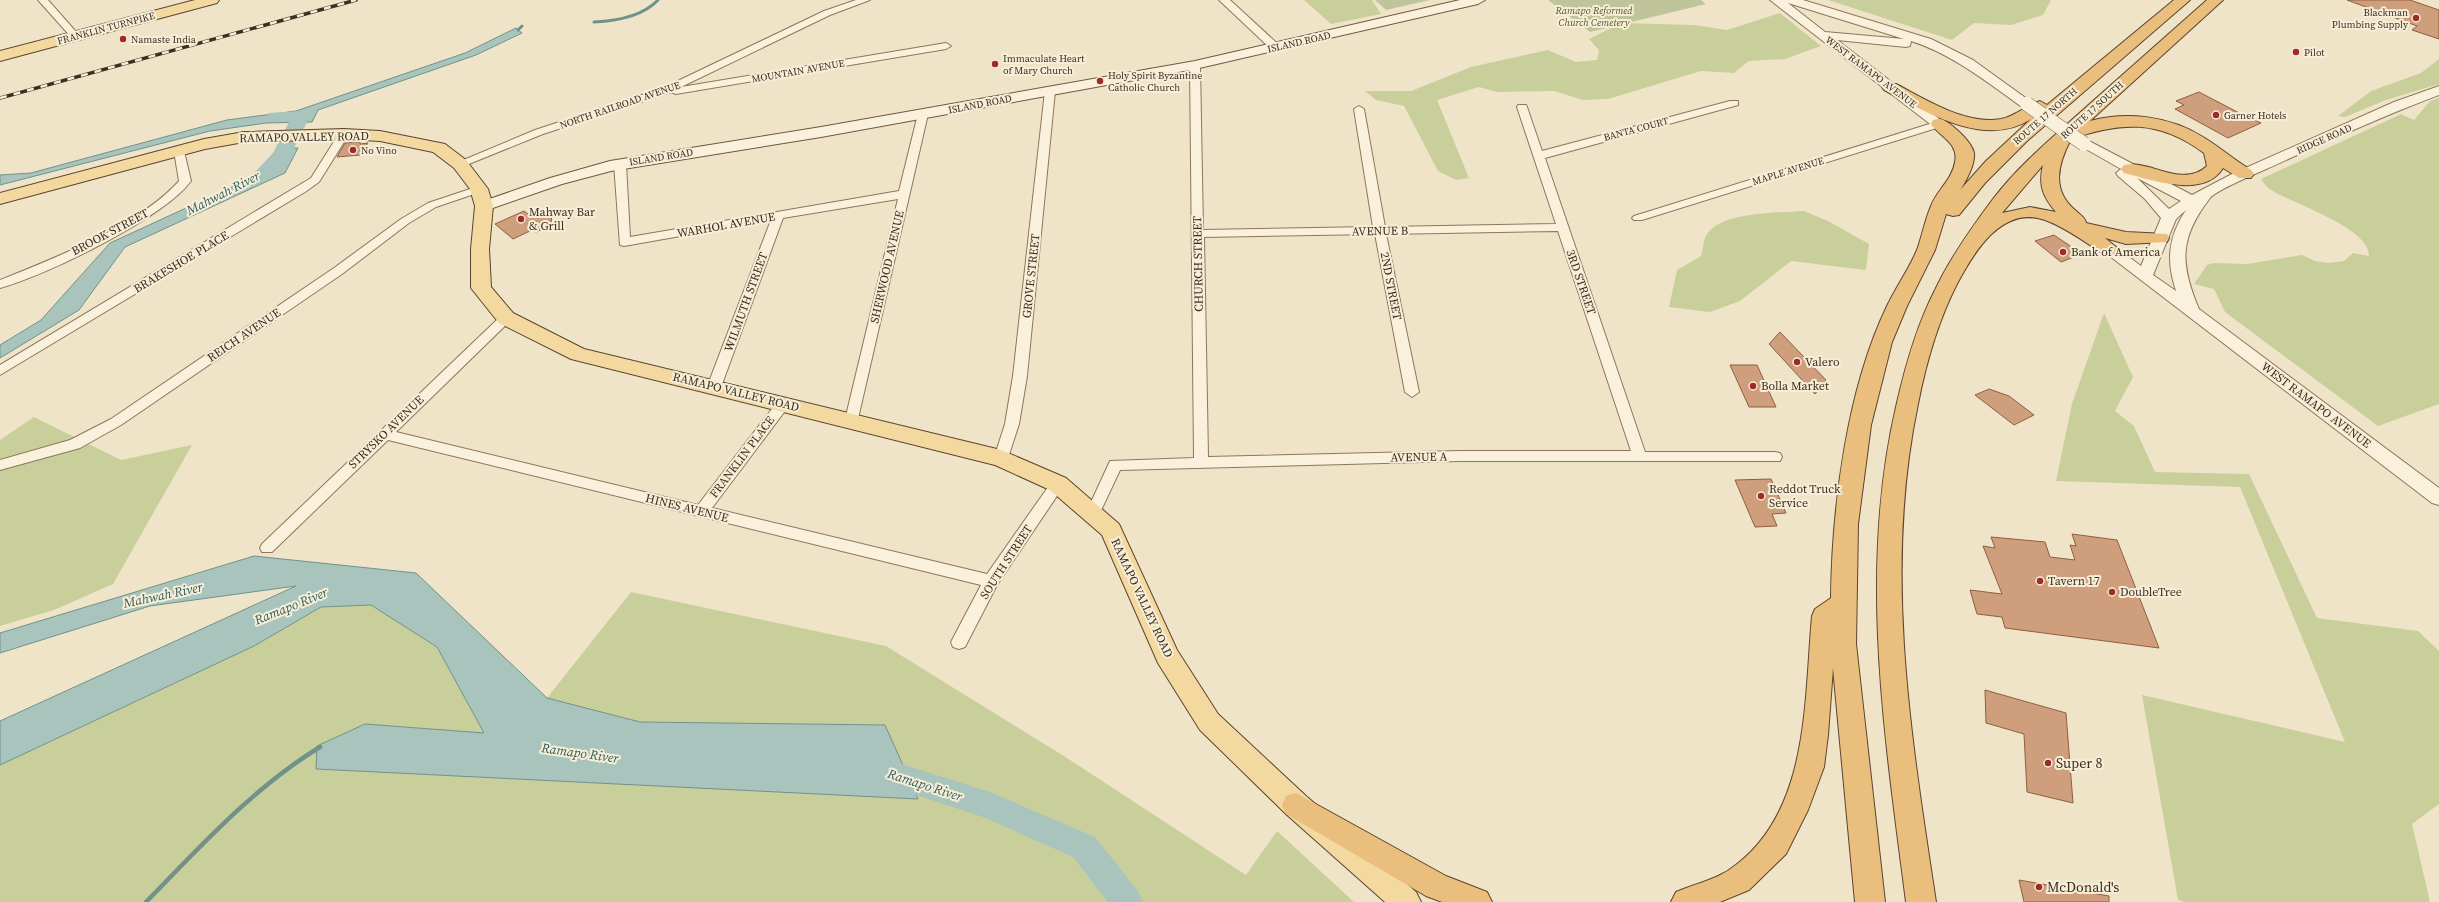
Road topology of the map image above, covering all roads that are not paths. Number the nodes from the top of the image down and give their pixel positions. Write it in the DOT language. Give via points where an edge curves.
graph roads {
  1 [pos="44,0"];
  2 [pos="212,0"];
  3 [pos="865,0"];
  4 [pos="1224,0"];
  5 [pos="1478,0"];
  6 [pos="1776,0"];
  7 [pos="1790,0"];
  8 [pos="2183,0"];
  9 [pos="2216,0"];
  10 [pos="1851,19"];
  11 [pos="1818,32"];
  12 [pos="75,36"];
  13 [pos="1900,43"];
  14 [pos="946,46"];
  15 [pos="1276,48"];
  16 [pos="1944,51"];
  17 [pos="0,56"];
  18 [pos="1195,66"];
  19 [pos="2094,73"];
  20 [pos="1875,75"];
  21 [pos="1890,87"];
  22 [pos="2439,90"];
  23 [pos="1050,91"];
  24 [pos="650,96"];
  25 [pos="1734,103"];
  26 [pos="1522,108"];
  27 [pos="1359,109"];
  28 [pos="923,114"];
  29 [pos="1961,120"];
  30 [pos="1939,124"];
  31 [pos="344,134"];
  32 [pos="2063,136"];
  33 [pos="179,151"];
  34 [pos="2212,152"];
  35 [pos="1538,156"];
  36 [pos="460,164"];
  37 [pos="620,164"];
  38 [pos="2122,167"];
  39 [pos="2245,174"];
  40 [pos="904,194"];
  41 [pos="482,197"];
  42 [pos="0,199"];
  43 [pos="2191,206"];
  44 [pos="778,216"];
  45 [pos="1638,218"];
  46 [pos="2170,218"];
  47 [pos="2084,226"];
  48 [pos="1562,227"];
  49 [pos="1380,231"];
  50 [pos="1981,232"];
  51 [pos="1198,234"];
  52 [pos="2160,238"];
  53 [pos="1926,250"];
  54 [pos="2112,251"];
  55 [pos="2145,276"];
  56 [pos="0,284"];
  57 [pos="2193,312"];
  58 [pos="506,318"];
  59 [pos="0,371"];
  60 [pos="714,387"];
  61 [pos="1412,392"];
  62 [pos="783,404"];
  63 [pos="852,420"];
  64 [pos="384,434"];
  65 [pos="1640,456"];
  66 [pos="1775,457"];
  67 [pos="1001,458"];
  68 [pos="1201,462"];
  69 [pos="0,465"];
  70 [pos="1058,484"];
  71 [pos="2439,498"];
  72 [pos="701,511"];
  73 [pos="1093,513"];
  74 [pos="267,548"];
  75 [pos="991,581"];
  76 [pos="1843,602"];
  77 [pos="959,642"];
  78 [pos="1296,805"];
  79 [pos="1406,902"];
  80 [pos="1477,902"];
  81 [pos="1686,902"];
  82 [pos="1870,902"];
  83 [pos="1921,902"];
  1 -- 12 [label="street"];
  2 -- 12 [label="main road, FRANKLIN TURNPIKE"];
  3 -- 24 [label="street, NORTH RAILROAD AVENUE" via="827,12 692,79"];
  4 -- 15 [label="street"];
  5 -- 15 [label="main road, ISLAND ROAD"];
  6 -- 11 [label="street"];
  7 -- 10 [label="street, WEST RAMAPO AVENUE"];
  8 -- 19 [label="highway, ROUTE 17 NORTH"];
  9 -- 32 [label="highway, ROUTE 17 SOUTH"];
  10 -- 11 [label="street" via="1827,20"];
  10 -- 16 [label="street, WEST RAMAPO AVENUE" via="1916,38"];
  11 -- 13 [label="street, WEST RAMAPO AVENUE"];
  11 -- 20 [label="street, WEST RAMAPO AVENUE"];
  12 -- 17 [label="main road, FRANKLIN TURNPIKE"];
  13 -- 16 [label="street, WEST RAMAPO AVENUE"];
  13 -- 20 [label="street" via="1884,46 1873,55"];
  14 -- 24 [label="street, MOUNTAIN AVENUE"];
  15 -- 18 [label="main road, ISLAND ROAD"];
  16 -- 38 [label="street, WEST RAMAPO AVENUE, bridge" via="1968,63 2084,144"];
  18 -- 23 [label="main road, ISLAND ROAD"];
  18 -- 51 [label="street, CHURCH STREET"];
  19 -- 29 [label="highway" via="2051,96 2028,115 2016,121 1991,124"];
  19 -- 53 [label="highway, ROUTE 17 NORTH" via="1984,172"];
  20 -- 21 [label="street, WEST RAMAPO AVENUE"];
  21 -- 29 [label="highway"];
  21 -- 30 [label="street, WEST RAMAPO AVENUE"];
  22 -- 39 [label="street, RIDGE ROAD" via="2399,105"];
  23 -- 28 [label="main road, ISLAND ROAD"];
  23 -- 67 [label="street, GROVE STREET" via="1020,383 1012,424"];
  24 -- 36 [label="street, NORTH RAILROAD AVENUE" via="539,132"];
  25 -- 35 [label="street, BANTA COURT"];
  26 -- 35 [label="street, 3RD STREET"];
  27 -- 49 [label="street, 2ND STREET"];
  28 -- 37 [label="main road, ISLAND ROAD"];
  28 -- 40 [label="street, SHERWOOD AVENUE"];
  29 -- 30 [label="highway"];
  30 -- 45 [label="street, MAPLE AVENUE"];
  30 -- 53 [label="highway" via="1960,143 1965,158 1956,183 1940,205"];
  31 -- 33 [label="main road, RAMAPO VALLEY ROAD" via="244,137"];
  31 -- 36 [label="main road, RAMAPO VALLEY ROAD" via="380,136 439,148"];
  31 -- 59 [label="street, BRAKESHOE PLACE" via="315,180 301,190"];
  32 -- 34 [label="highway" via="2110,122 2141,123 2184,133"];
  32 -- 47 [label="highway" via="2049,173 2048,185 2059,205"];
  32 -- 50 [label="highway, ROUTE 17 SOUTH" via="2014,185 1986,220"];
  33 -- 42 [label="main road, RAMAPO VALLEY ROAD"];
  33 -- 56 [label="street, BROOK STREET" via="185,181 167,200 92,243"];
  34 -- 38 [label="highway" via="2216,167 2211,173 2198,178 2171,178"];
  34 -- 39 [label="highway"];
  35 -- 48 [label="street, 3RD STREET"];
  36 -- 41 [label="main road, RAMAPO VALLEY ROAD"];
  37 -- 41 [label="main road, ISLAND ROAD"];
  37 -- 44 [label="street, WARHOL AVENUE" via="624,242"];
  38 -- 43 [label="street" via="2160,195"];
  38 -- 46 [label="street"];
  39 -- 43 [label="street, RIDGE ROAD" via="2210,191"];
  40 -- 44 [label="street, WARHOL AVENUE"];
  40 -- 63 [label="street, SHERWOOD AVENUE"];
  41 -- 58 [label="main road, RAMAPO VALLEY ROAD" via="481,288"];
  41 -- 69 [label="street, REICH AVENUE" via="432,206 405,220 338,271 116,422 75,444"];
  43 -- 46 [label="street" via="2176,210"];
  43 -- 57 [label="street" via="2179,235 2177,270"];
  44 -- 60 [label="street, WILMUTH STREET"];
  46 -- 52 [label="street"];
  47 -- 52 [label="highway" via="2126,238"];
  47 -- 54 [label="highway"];
  48 -- 49 [label="street, AVENUE B"];
  48 -- 65 [label="street, 3RD STREET"];
  49 -- 51 [label="street, AVENUE B"];
  49 -- 61 [label="street, 2ND STREET"];
  50 -- 54 [label="highway" via="2015,213 2034,212 2061,221"];
  50 -- 83 [label="highway, ROUTE 17 SOUTH" via="1946,288 1924,342 1908,396 1892,488 1888,568 1891,672"];
  51 -- 68 [label="street, CHURCH STREET"];
  52 -- 55 [label="street"];
  53 -- 76 [label="highway" via="1896,306 1870,382 1851,478 1846,524"];
  54 -- 55 [label="street, WEST RAMAPO AVENUE"];
  55 -- 57 [label="street, WEST RAMAPO AVENUE"];
  57 -- 71 [label="street, WEST RAMAPO AVENUE"];
  58 -- 60 [label="main road, RAMAPO VALLEY ROAD" via="578,354"];
  58 -- 64 [label="street, STRYSKO AVENUE"];
  60 -- 62 [label="main road, RAMAPO VALLEY ROAD"];
  62 -- 63 [label="main road, RAMAPO VALLEY ROAD"];
  62 -- 72 [label="street, FRANKLIN PLACE"];
  63 -- 67 [label="main road, RAMAPO VALLEY ROAD"];
  64 -- 72 [label="street, HINES AVENUE"];
  64 -- 74 [label="street, STRYSKO AVENUE"];
  65 -- 66 [label="street, AVENUE A"];
  65 -- 68 [label="street, AVENUE A" via="1454,456"];
  67 -- 70 [label="main road, RAMAPO VALLEY ROAD"];
  68 -- 73 [label="street, AVENUE A" via="1115,465"];
  70 -- 73 [label="main road, RAMAPO VALLEY ROAD"];
  70 -- 75 [label="street, SOUTH STREET"];
  72 -- 75 [label="street, HINES AVENUE"];
  73 -- 78 [label="main road, RAMAPO VALLEY ROAD" via="1111,530 1167,656 1209,722"];
  75 -- 77 [label="street, SOUTH STREET"];
  76 -- 81 [label="highway" via="1824,616 1815,735 1810,767 1794,810 1776,845 1739,880"];
  76 -- 82 [label="highway" via="1843,644 1848,703"];
  78 -- 79 [label="main road, RAMAPO VALLEY ROAD"];
  78 -- 80 [label="highway" via="1436,886"];
}
